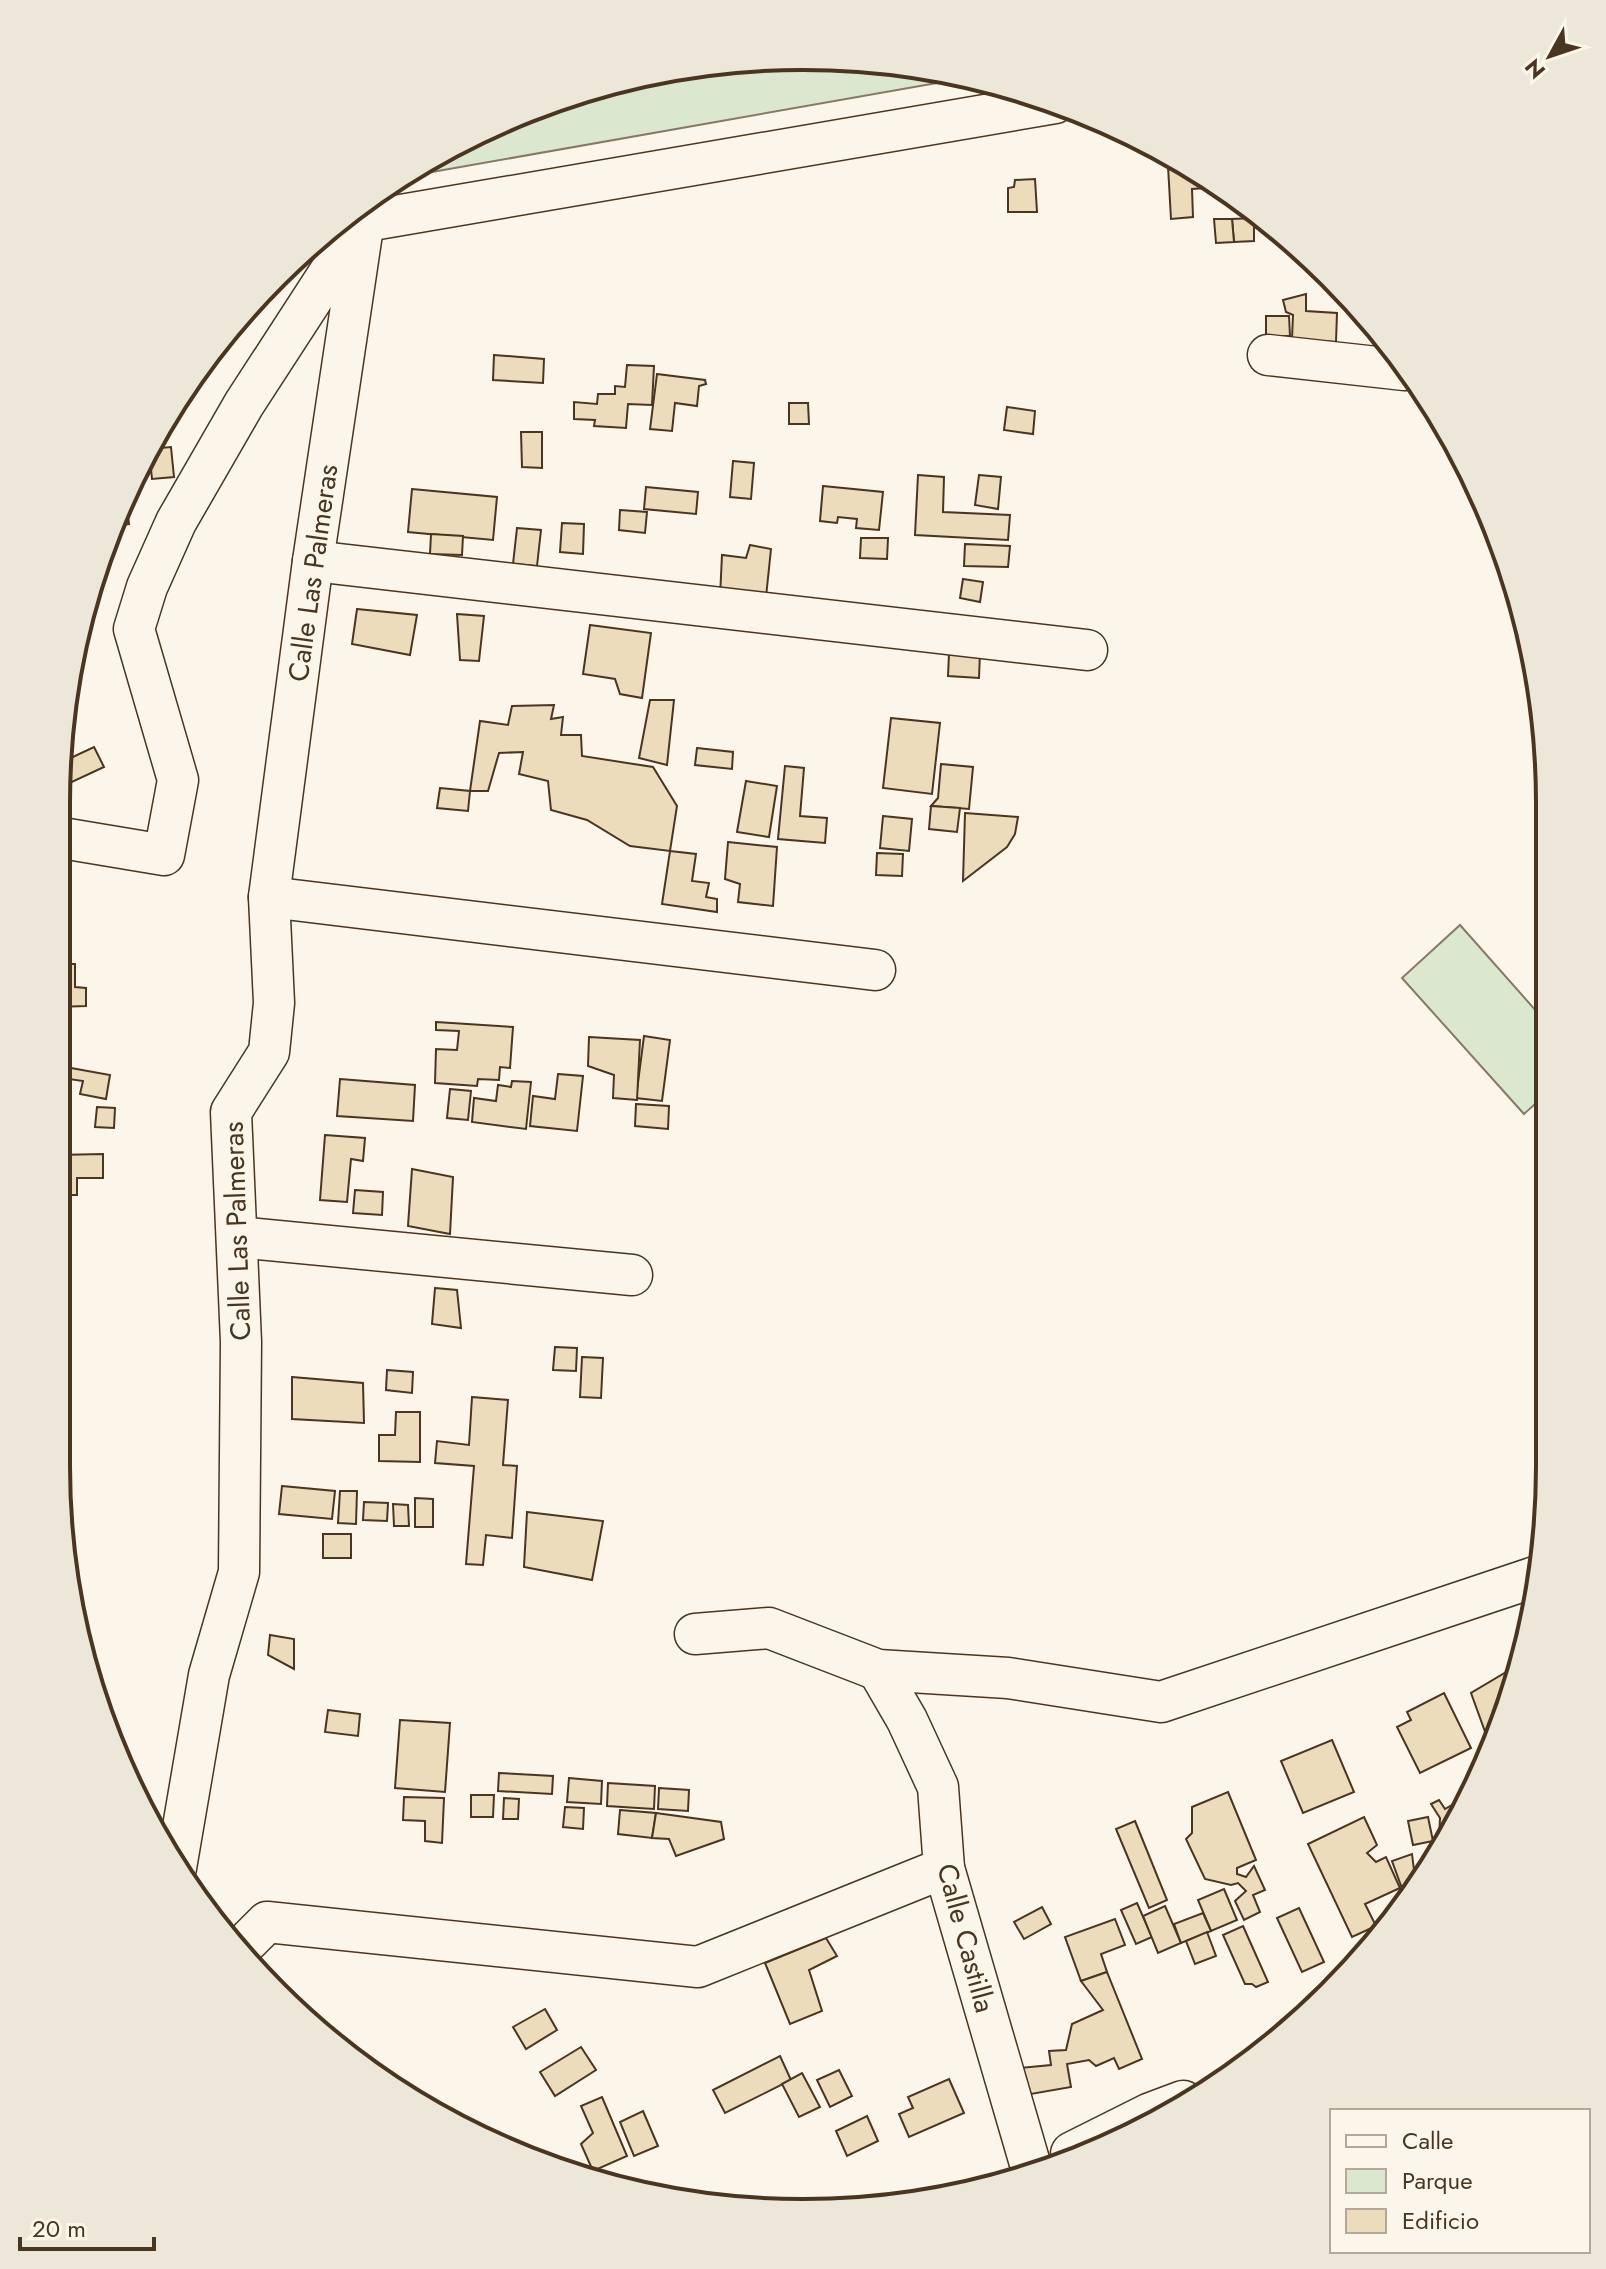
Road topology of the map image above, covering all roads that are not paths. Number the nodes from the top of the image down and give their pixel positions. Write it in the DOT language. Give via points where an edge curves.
graph roads {
  1 [pos="1032,107"];
  2 [pos="357,221"];
  3 [pos="346,230"];
  4 [pos="340,235"];
  5 [pos="1268,355"];
  6 [pos="1393,369"];
  7 [pos="313,561"];
  8 [pos="1087,650"];
  9 [pos="70,839"];
  10 [pos="269,897"];
  11 [pos="875,970"];
  12 [pos="238,1237"];
  13 [pos="632,1275"];
  14 [pos="1527,1580"];
  15 [pos="695,1634"];
  16 [pos="878,1670"];
  17 [pos="179,1850"];
  18 [pos="944,1868"];
  19 [pos="247,1942"];
  20 [pos="1030,2163"];
  1 -- 2 [label="street"];
  3 -- 7 [label="street, Calle Las Palmeras"];
  4 -- 9 [label="street" via="176,522 134,629 178,780 164,855"];
  5 -- 6 [label="street"];
  7 -- 8 [label="street"];
  7 -- 10 [label="street, Calle Las Palmeras"];
  10 -- 11 [label="street"];
  10 -- 12 [label="street, Calle Las Palmeras" via="274,1003 269,1052 231,1112"];
  12 -- 13 [label="street"];
  12 -- 17 [label="street, Calle Las Palmeras" via="239,1572 209,1675"];
  14 -- 16 [label="street" via="1161,1702 1008,1678"];
  15 -- 16 [label="street" via="769,1628"];
  16 -- 18 [label="street, Calle Castilla" via="938,1787"];
  18 -- 19 [label="street" via="698,1967 267,1922"];
  18 -- 20 [label="street, Calle Castilla"];
}
